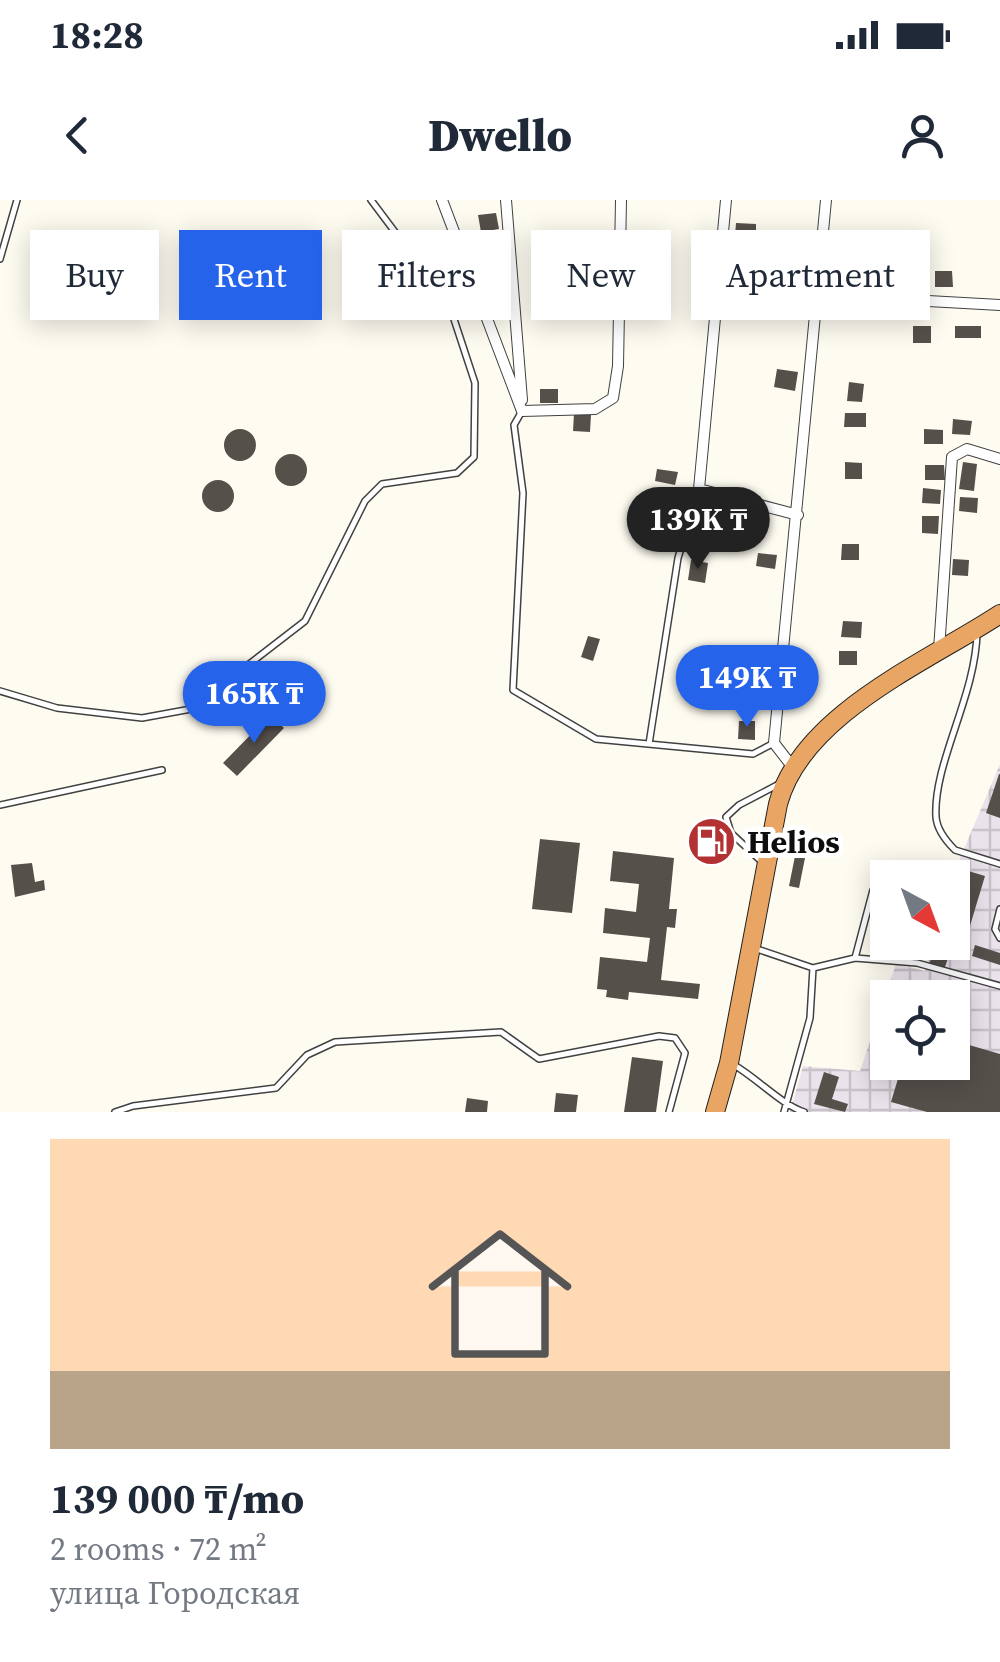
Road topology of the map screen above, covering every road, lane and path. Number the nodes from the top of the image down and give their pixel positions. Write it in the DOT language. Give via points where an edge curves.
graph roads {
  1 [pos="17,200"];
  2 [pos="371,200"];
  3 [pos="442,200"];
  4 [pos="506,200"];
  5 [pos="621,200"];
  6 [pos="726,200"];
  7 [pos="826,200"];
  8 [pos="824,230"];
  9 [pos="0,259"];
  10 [pos="930,301"];
  11 [pos="1000,305"];
  12 [pos="818,320"];
  13 [pos="522,411"];
  14 [pos="1000,459"];
  15 [pos="699,489"];
  16 [pos="798,515"];
  17 [pos="1000,614"];
  18 [pos="977,629"];
  19 [pos="939,650"];
  20 [pos="0,691"];
  21 [pos="774,743"];
  22 [pos="649,744"];
  23 [pos="162,770"];
  24 [pos="788,773"];
  25 [pos="0,804"];
  26 [pos="1000,864"];
  27 [pos="766,866"];
  28 [pos="870,901"];
  29 [pos="1000,909"];
  30 [pos="1000,938"];
  31 [pos="751,947"];
  32 [pos="855,958"];
  33 [pos="813,968"];
  34 [pos="1000,986"];
  35 [pos="729,1063"];
  36 [pos="163,1103"];
  37 [pos="785,1109"];
  38 [pos="115,1112"];
  39 [pos="160,1112"];
  40 [pos="669,1112"];
  41 [pos="715,1112"];
  42 [pos="804,1112"];
  1 -- 9 [label="lane"];
  2 -- 20 [label="lane" via="449,304 474,383 474,457 457,473 382,484 364,501 305,620 191,709 142,718 57,708"];
  3 -- 13 [label="street"];
  4 -- 13 [label="street"];
  5 -- 13 [label="street" via="613,398 595,410"];
  6 -- 15 [label="street"];
  7 -- 8 [label="street"];
  10 -- 11 [label="street"];
  12 -- 16 [label="street"];
  13 -- 22 [label="lane" via="514,425 523,493 512,690 596,738"];
  14 -- 19 [label="street" via="966,448 952,458"];
  15 -- 16 [label="street"];
  15 -- 22 [label="lane" via="678,558"];
  16 -- 21 [label="street"];
  17 -- 18 [label="highway"];
  18 -- 19 [label="highway"];
  18 -- 26 [label="lane" via="972,682 936,818 955,850"];
  19 -- 24 [label="highway" via="814,737"];
  21 -- 22 [label="lane" via="753,754"];
  21 -- 24 [label="street"];
  23 -- 25 [label="lane"];
  24 -- 27 [label="highway"];
  24 -- 27 [label="lane" via="726,817 731,833"];
  27 -- 31 [label="highway"];
  28 -- 32 [label="lane"];
  29 -- 30 [label="lane"];
  31 -- 33 [label="lane"];
  31 -- 35 [label="highway"];
  32 -- 33 [label="lane"];
  32 -- 34 [label="lane" via="918,963"];
  33 -- 37 [label="lane" via="810,1018"];
  35 -- 37 [label="lane" via="768,1085"];
  35 -- 41 [label="highway"];
  36 -- 38 [label="lane"];
  36 -- 39 [label="lane"];
  36 -- 40 [label="lane" via="276,1088 307,1055 335,1042 502,1032 539,1059 674,1038 685,1053"];
  37 -- 42 [label="lane"];
}
